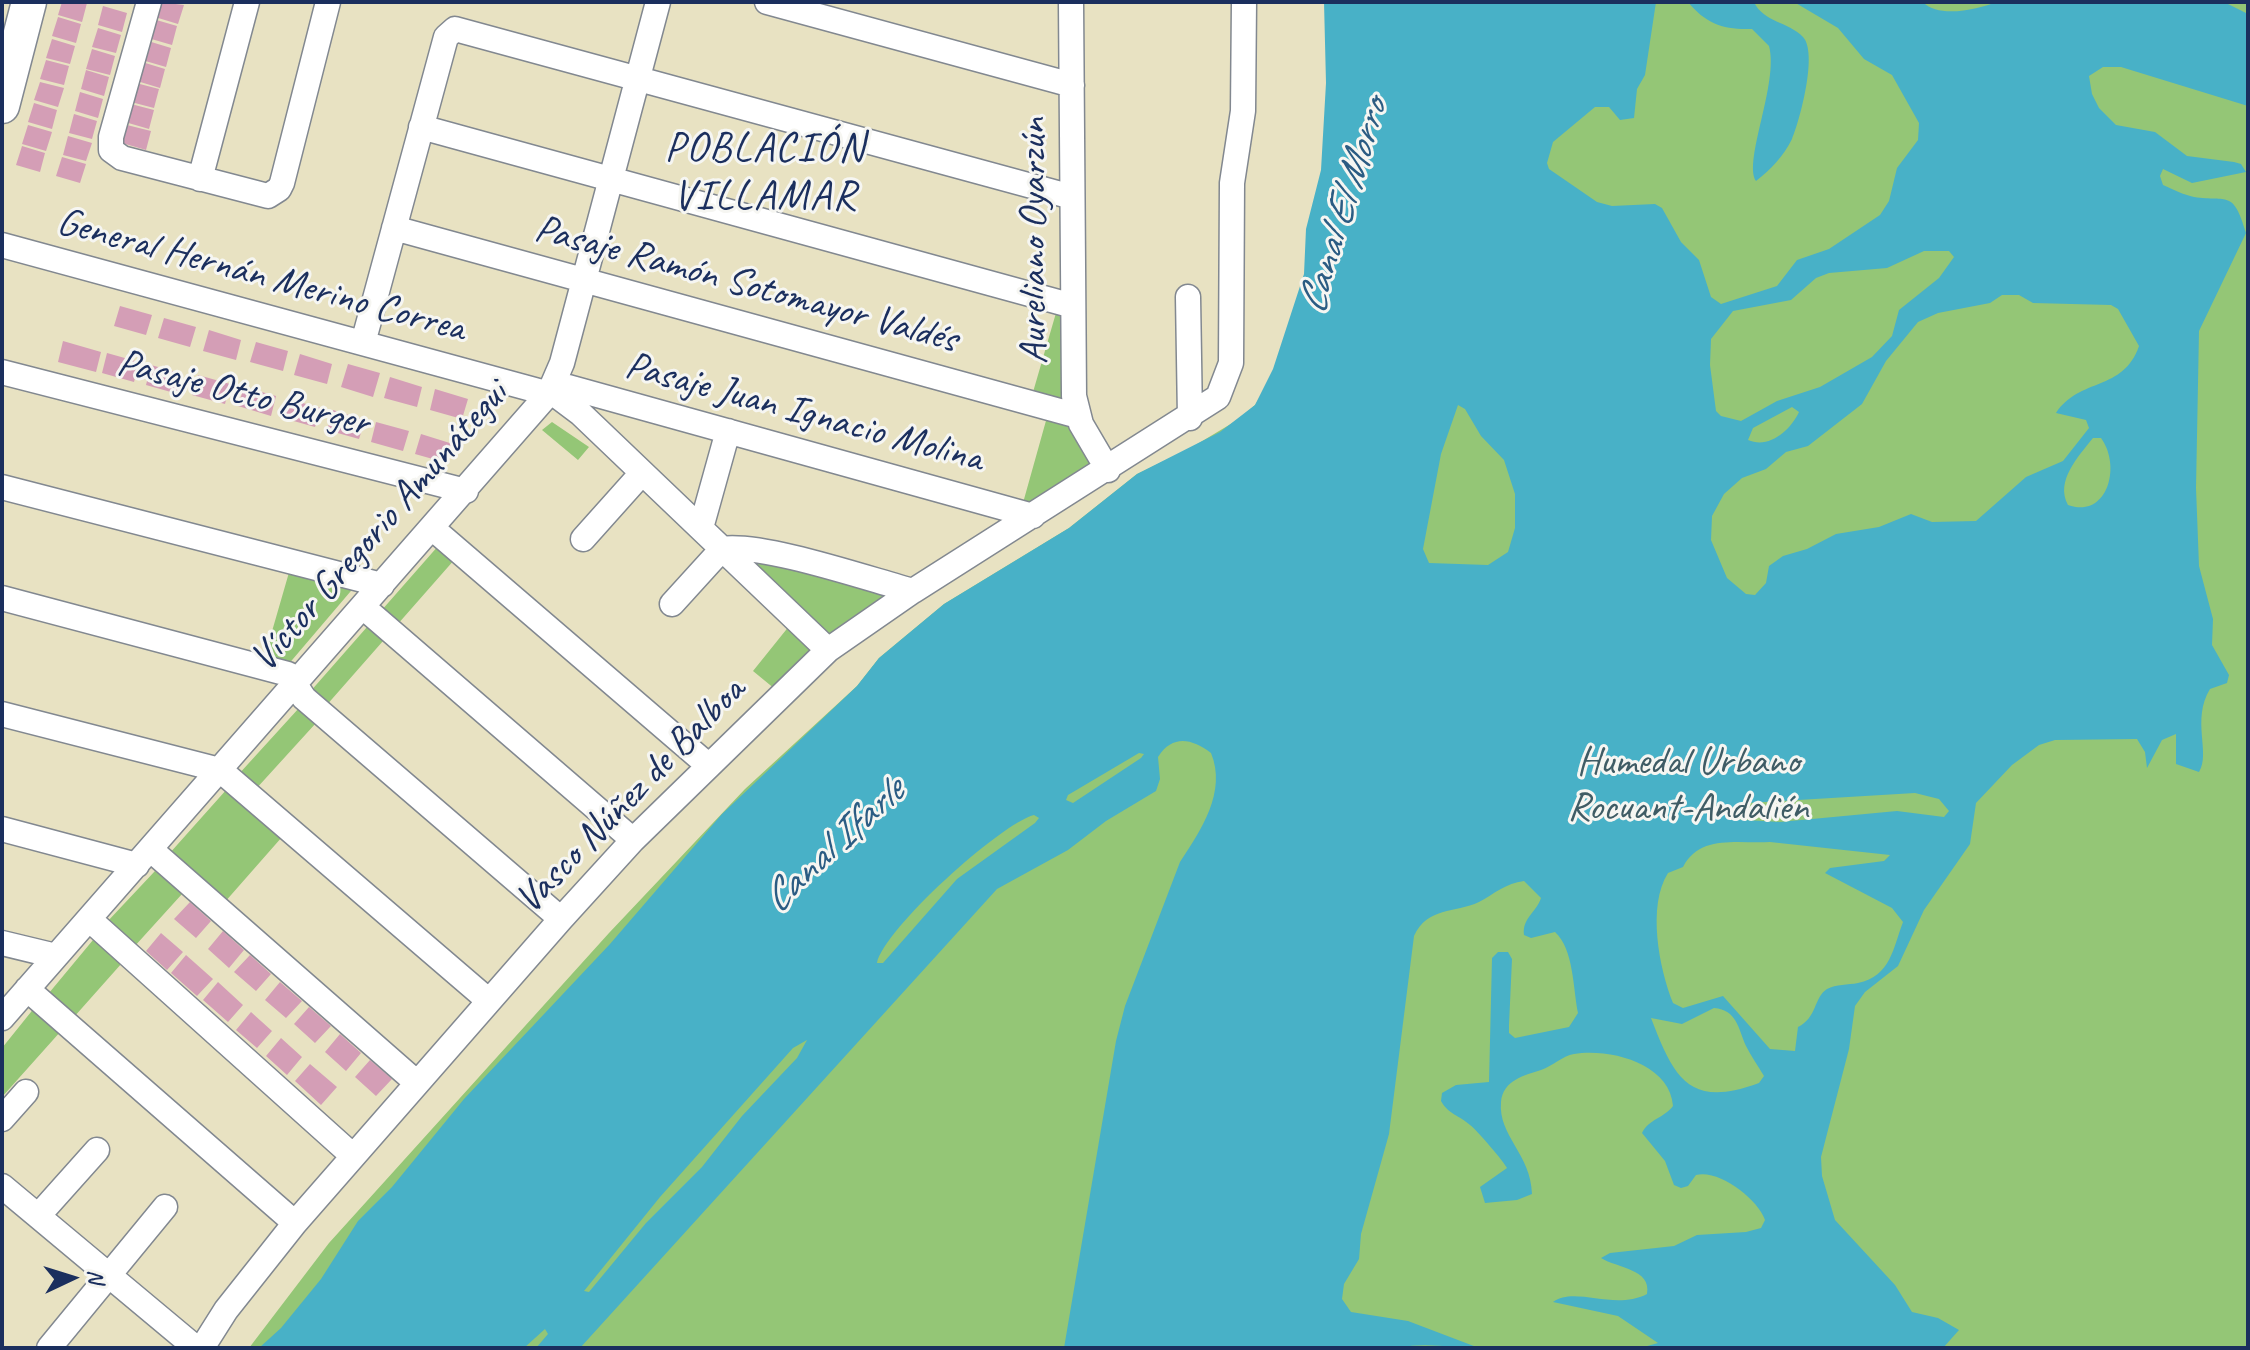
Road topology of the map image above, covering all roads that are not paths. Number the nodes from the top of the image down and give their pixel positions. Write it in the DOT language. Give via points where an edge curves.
graph roads {
  1 [pos="29,2"];
  2 [pos="149,2"];
  3 [pos="247,2"];
  4 [pos="328,2"];
  5 [pos="658,2"];
  6 [pos="767,2"];
  7 [pos="1071,2"];
  8 [pos="1244,2"];
  9 [pos="637,79"];
  10 [pos="1072,85"];
  11 [pos="2,106"];
  12 [pos="421,127"];
  13 [pos="200,179"];
  14 [pos="611,179"];
  15 [pos="1072,197"];
  16 [pos="394,228"];
  17 [pos="2,245"];
  18 [pos="584,281"];
  19 [pos="1188,297"];
  20 [pos="1073,306"];
  21 [pos="363,343"];
  22 [pos="2,372"];
  23 [pos="551,388"];
  24 [pos="1078,416"];
  25 [pos="1190,418"];
  26 [pos="728,431"];
  27 [pos="1108,470"];
  28 [pos="642,473"];
  29 [pos="2,487"];
  30 [pos="466,491"];
  31 [pos="1033,516"];
  32 [pos="432,528"];
  33 [pos="701,528"];
  34 [pos="583,539"];
  35 [pos="722,549"];
  36 [pos="382,585"];
  37 [pos="913,591"];
  38 [pos="2,598"];
  39 [pos="672,604"];
  40 [pos="363,607"];
  41 [pos="828,650"];
  42 [pos="295,682"];
  43 [pos="2,714"];
  44 [pos="709,766"];
  45 [pos="220,770"];
  46 [pos="2,829"];
  47 [pos="633,840"];
  48 [pos="144,857"];
  49 [pos="89,919"];
  50 [pos="561,919"];
  51 [pos="2,943"];
  52 [pos="56,956"];
  53 [pos="27,989"];
  54 [pos="489,1001"];
  55 [pos="2,1018"];
  56 [pos="417,1083"];
  57 [pos="26,1092"];
  58 [pos="2,1119"];
  59 [pos="97,1150"];
  60 [pos="353,1156"];
  61 [pos="2,1186"];
  62 [pos="165,1207"];
  63 [pos="38,1216"];
  64 [pos="295,1223"];
  65 [pos="108,1275"];
  66 [pos="49,1348"];
  67 [pos="196,1348"];
  68 [pos="202,1348"];
  1 -- 11 [label="street"];
  2 -- 13 [label="street" via="111,150 122,158"];
  3 -- 13 [label="street"];
  4 -- 13 [label="street" via="279,189 261,195"];
  5 -- 9 [label="street, Víctor Gregorio Amunátegui"];
  6 -- 10 [label="street"];
  7 -- 10 [label="street, Aureliano Oyarzún"];
  8 -- 25 [label="street, Vasco Núñez de Balboa" via="1243,111 1235,144 1230,230 1231,363 1224,388 1211,405"];
  9 -- 12 [label="street" via="450,30"];
  9 -- 14 [label="street, Víctor Gregorio Amunátegui"];
  9 -- 15 [label="street"];
  10 -- 15 [label="street, Aureliano Oyarzún"];
  12 -- 14 [label="street"];
  12 -- 16 [label="street"];
  14 -- 18 [label="street, Víctor Gregorio Amunátegui"];
  14 -- 20 [label="street"];
  15 -- 20 [label="street, Aureliano Oyarzún"];
  16 -- 18 [label="street, Pasaje Ramón Sotomayor Valdés"];
  16 -- 21 [label="street"];
  17 -- 21 [label="street, General Hernán Merino Correa"];
  18 -- 23 [label="street, Víctor Gregorio Amunátegui"];
  18 -- 24 [label="street, Pasaje Ramón Sotomayor Valdés"];
  19 -- 25 [label="street"];
  20 -- 24 [label="street, Aureliano Oyarzún"];
  21 -- 23 [label="street, General Hernán Merino Correa"];
  22 -- 30 [label="street, Pasaje Otto Burger"];
  23 -- 26 [label="street, Pasaje Juan Ignacio Molina"];
  23 -- 28 [label="street, General Hernán Merino Correa"];
  23 -- 30 [label="street, Víctor Gregorio Amunátegui"];
  24 -- 27 [label="street, Aureliano Oyarzún"];
  25 -- 27 [label="street, Vasco Núñez de Balboa"];
  26 -- 31 [label="street, Pasaje Juan Ignacio Molina"];
  26 -- 33 [label="street"];
  27 -- 31 [label="street, Vasco Núñez de Balboa"];
  28 -- 33 [label="street, General Hernán Merino Correa"];
  28 -- 34 [label="street"];
  29 -- 36 [label="street"];
  30 -- 32 [label="street, Víctor Gregorio Amunátegui"];
  31 -- 37 [label="street, Vasco Núñez de Balboa"];
  32 -- 36 [label="street, Víctor Gregorio Amunátegui"];
  32 -- 44 [label="street"];
  33 -- 35 [label="street, General Hernán Merino Correa"];
  35 -- 37 [label="street" via="748,548"];
  35 -- 39 [label="street"];
  35 -- 41 [label="street, General Hernán Merino Correa"];
  36 -- 40 [label="street, Víctor Gregorio Amunátegui"];
  37 -- 41 [label="street, Vasco Núñez de Balboa"];
  38 -- 42 [label="street" via="277,670"];
  40 -- 42 [label="street, Víctor Gregorio Amunátegui"];
  40 -- 47 [label="street"];
  41 -- 44 [label="street, Vasco Núñez de Balboa"];
  42 -- 45 [label="street, Víctor Gregorio Amunátegui"];
  42 -- 50 [label="street" via="304,698"];
  43 -- 45 [label="street"];
  44 -- 47 [label="street, Vasco Núñez de Balboa"];
  45 -- 48 [label="street, Víctor Gregorio Amunátegui"];
  45 -- 54 [label="street"];
  46 -- 48 [label="street"];
  47 -- 50 [label="street, Vasco Núñez de Balboa"];
  48 -- 49 [label="street, Víctor Gregorio Amunátegui"];
  48 -- 56 [label="street"];
  49 -- 52 [label="street, Víctor Gregorio Amunátegui"];
  49 -- 60 [label="street"];
  50 -- 54 [label="street, Vasco Núñez de Balboa"];
  51 -- 52 [label="street"];
  52 -- 53 [label="street, Víctor Gregorio Amunátegui"];
  53 -- 55 [label="street, Víctor Gregorio Amunátegui"];
  53 -- 64 [label="street"];
  54 -- 56 [label="street, Vasco Núñez de Balboa"];
  56 -- 60 [label="street, Vasco Núñez de Balboa"];
  57 -- 58 [label="street"];
  59 -- 63 [label="street"];
  60 -- 64 [label="street, Vasco Núñez de Balboa"];
  61 -- 63 [label="street"];
  62 -- 65 [label="street"];
  63 -- 65 [label="street"];
  64 -- 68 [label="street, Vasco Núñez de Balboa"];
  65 -- 66 [label="street"];
  65 -- 67 [label="street"];
}
